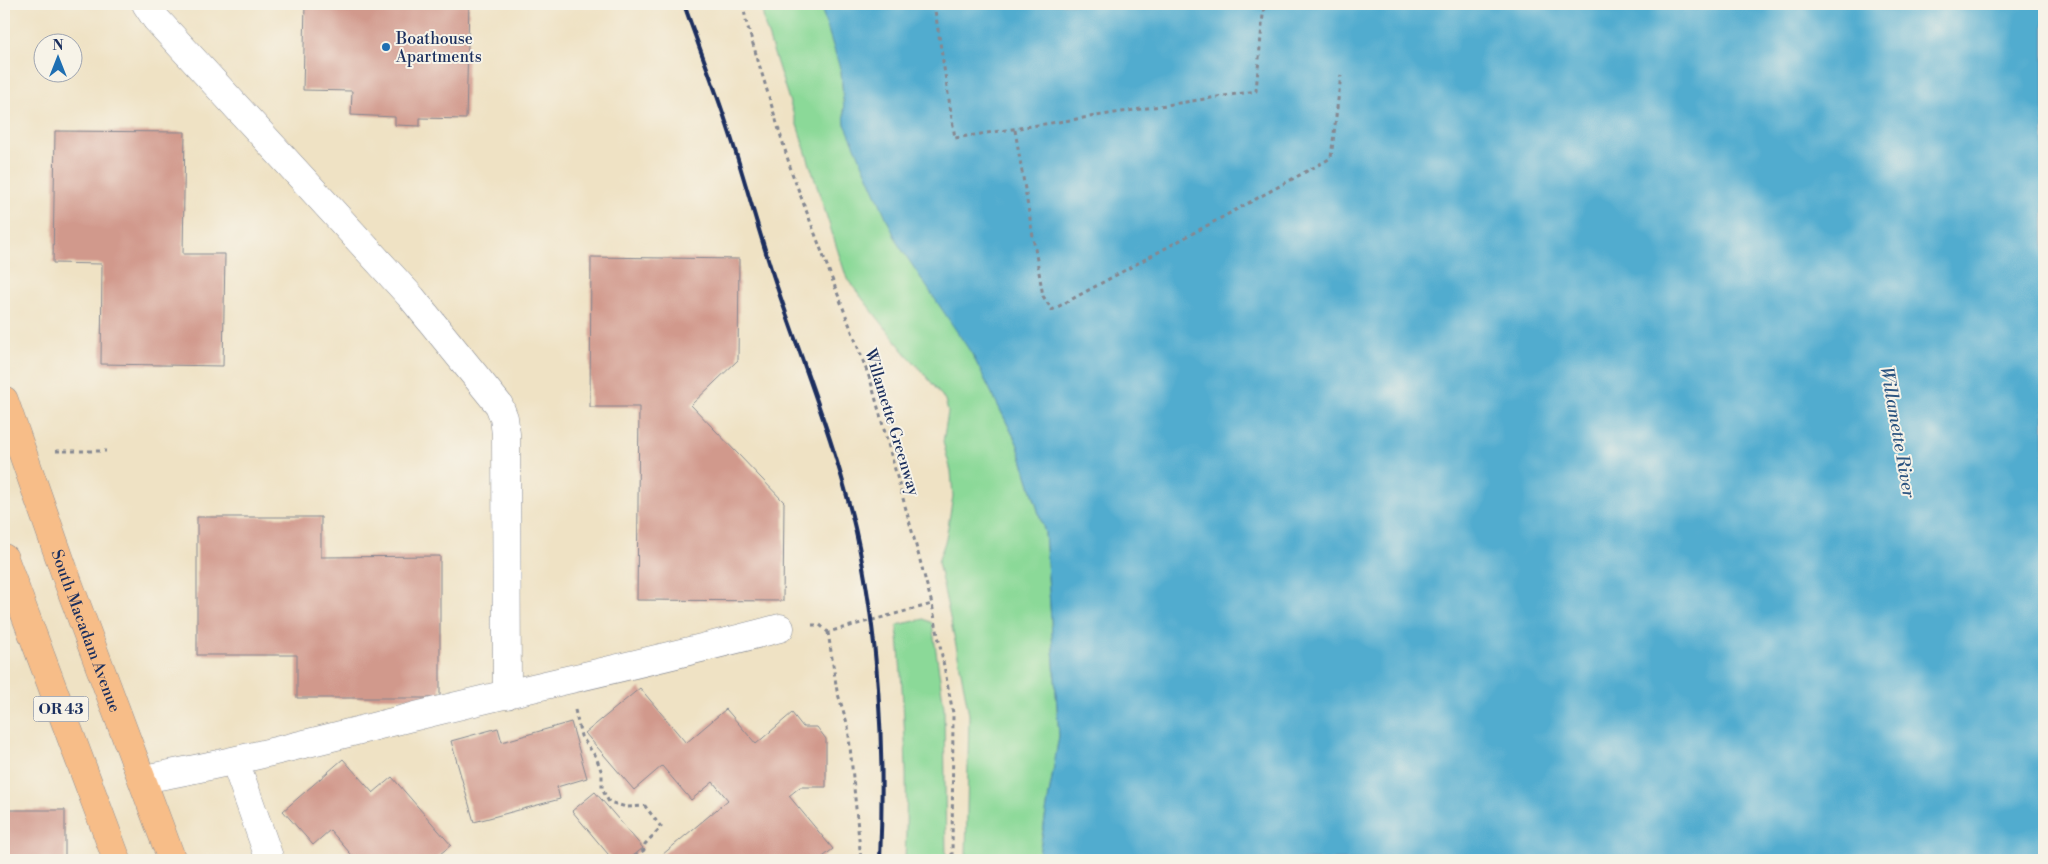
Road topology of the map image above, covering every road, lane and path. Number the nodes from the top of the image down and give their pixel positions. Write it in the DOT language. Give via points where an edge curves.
graph roads {
  1 [pos="146,4"];
  2 [pos="743,4"];
  3 [pos="934,4"];
  4 [pos="1264,4"];
  5 [pos="1342,76"];
  6 [pos="1015,130"];
  7 [pos="5,408"];
  8 [pos="23,451"];
  9 [pos="106,451"];
  10 [pos="4,558"];
  11 [pos="932,604"];
  12 [pos="780,628"];
  13 [pos="828,632"];
  14 [pos="507,695"];
  15 [pos="575,711"];
  16 [pos="235,761"];
  17 [pos="143,779"];
  18 [pos="117,860"];
  19 [pos="172,860"];
  20 [pos="270,860"];
  21 [pos="631,860"];
  22 [pos="862,860"];
  23 [pos="952,860"];
  1 -- 14 [label="street" via="156,19 412,298 499,405 506,434"];
  2 -- 11 [label="path, Willamette Greenway" via="792,174 871,382"];
  3 -- 6 [label="path" via="955,138"];
  4 -- 6 [label="path" via="1256,91"];
  5 -- 6 [label="path" via="1331,158 1052,310 1043,296"];
  7 -- 8 [label="main road, South Macadam Avenue / OR 43"];
  8 -- 9 [label="path"];
  8 -- 17 [label="main road, South Macadam Avenue / OR 43" via="68,582"];
  10 -- 18 [label="main road, OR 43"];
  11 -- 13 [label="path"];
  11 -- 23 [label="path, Willamette Greenway" via="953,713"];
  12 -- 13 [label="path" via="820,626"];
  12 -- 14 [label="street"];
  13 -- 22 [label="path" via="837,691 848,726"];
  14 -- 16 [label="street"];
  15 -- 21 [label="path" via="581,736 596,757 602,773 602,789 609,802 626,807 645,806 662,827 644,844 644,850"];
  16 -- 17 [label="street"];
  16 -- 20 [label="street"];
  17 -- 19 [label="main road, South Macadam Avenue / OR 43"];
}
